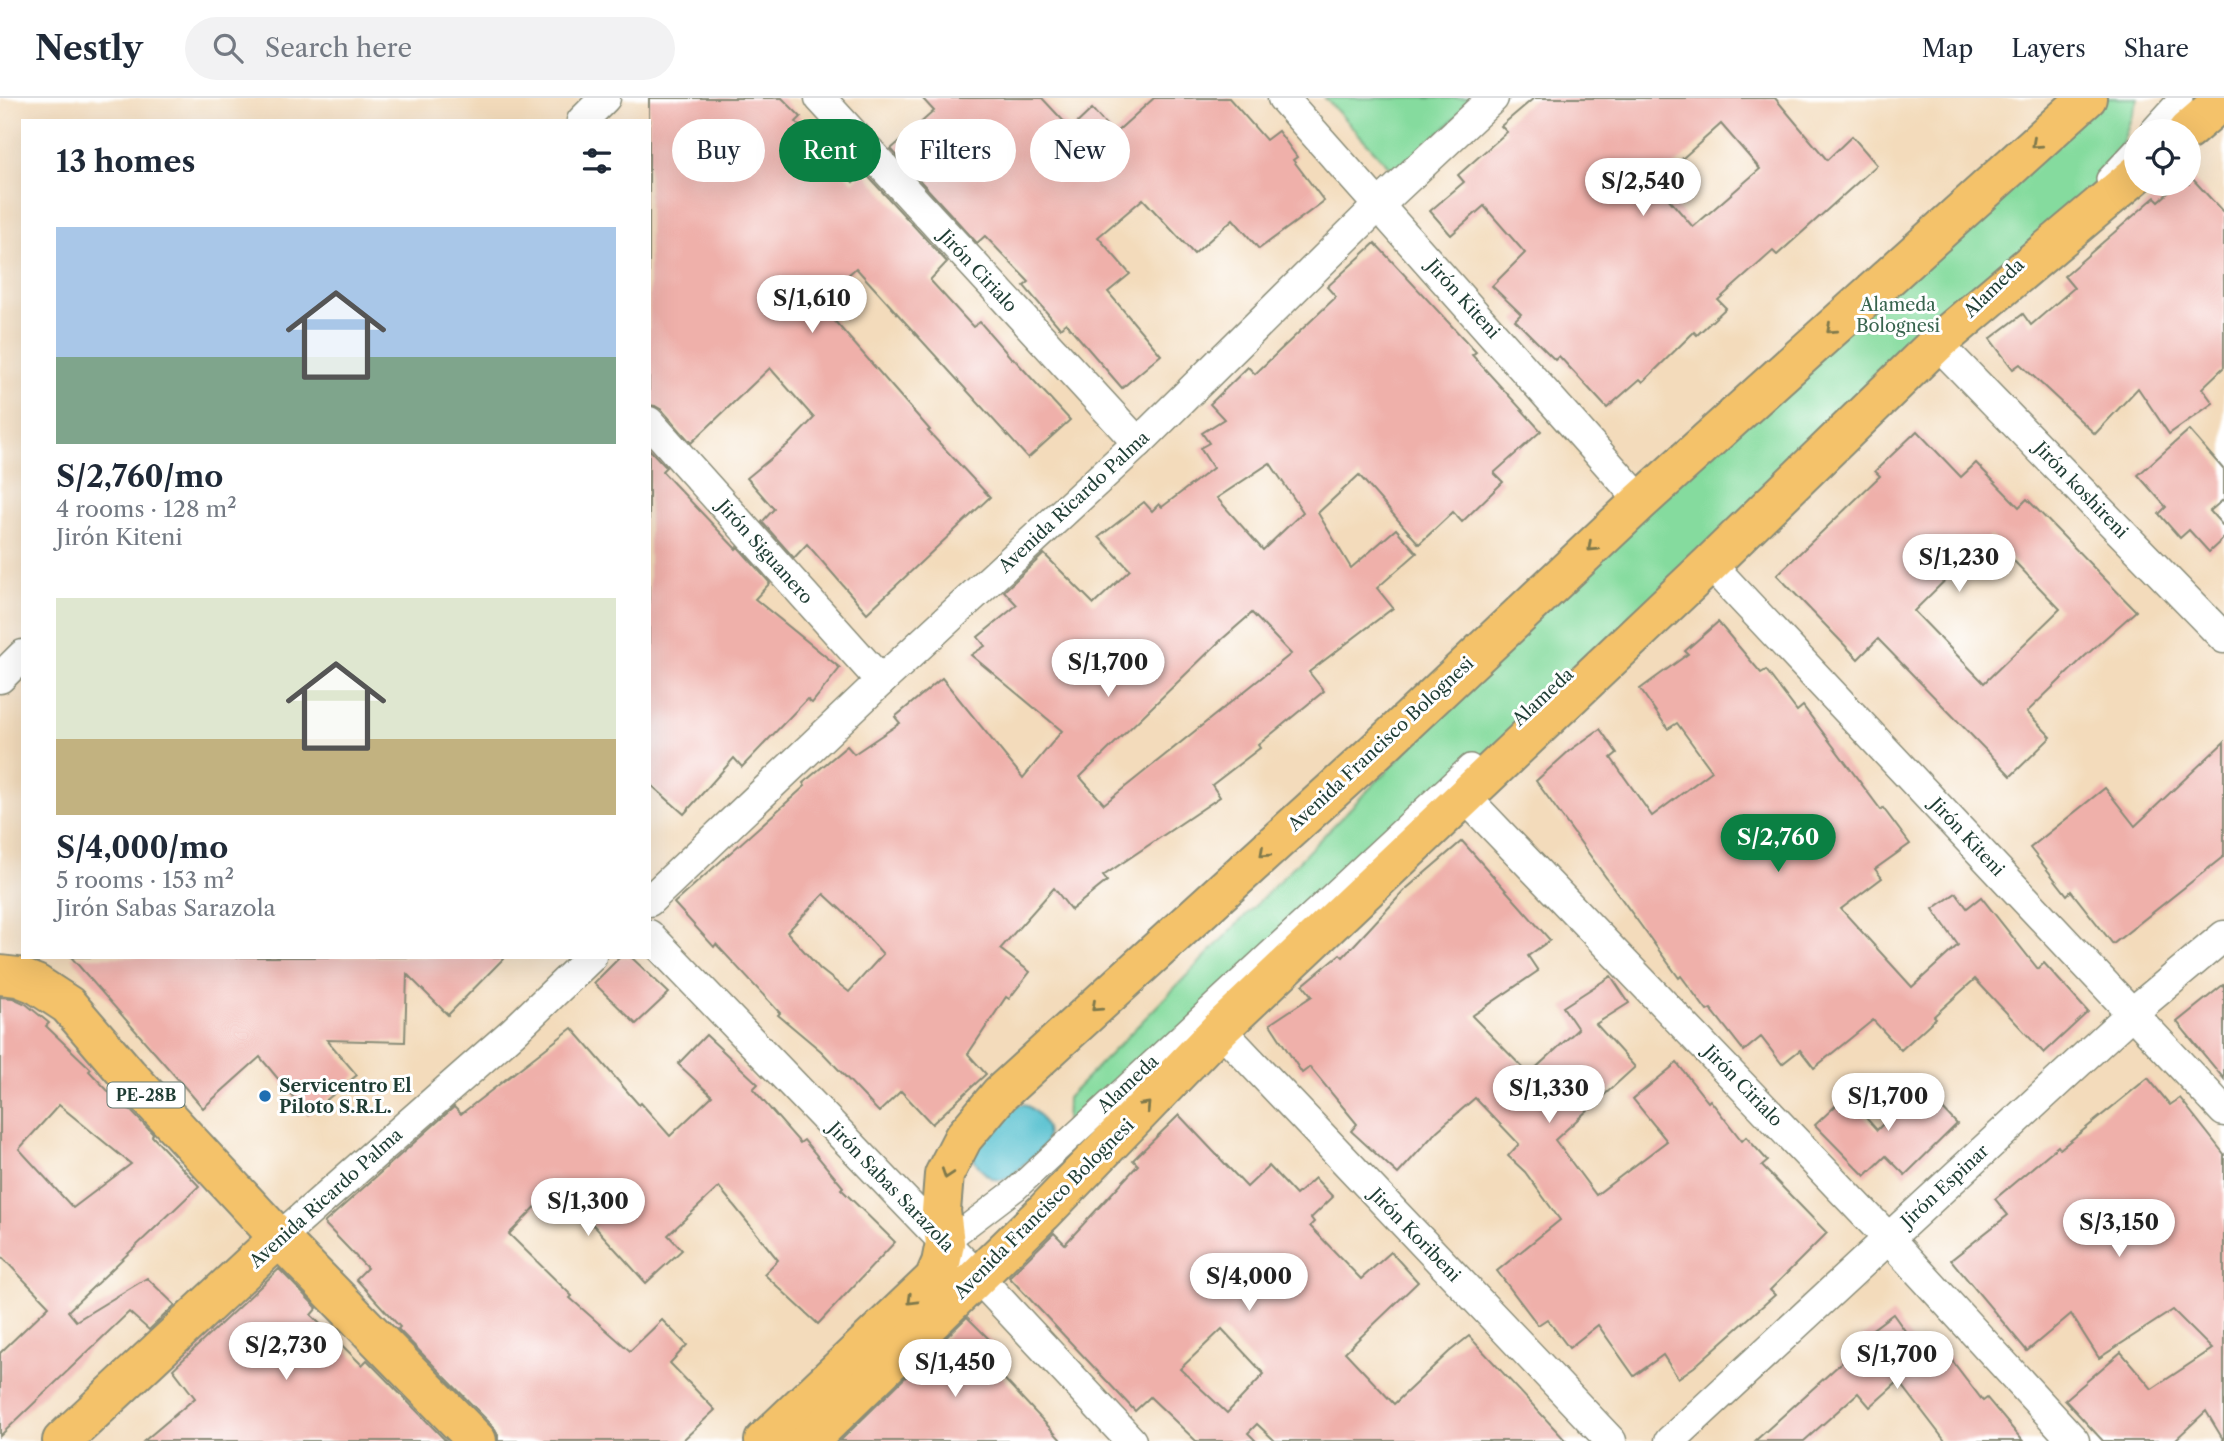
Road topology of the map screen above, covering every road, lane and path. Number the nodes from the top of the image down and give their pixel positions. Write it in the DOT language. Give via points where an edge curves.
graph roads {
  1 [pos="605,98"];
  2 [pos="820,98"];
  3 [pos="1283,98"];
  4 [pos="1493,98"];
  5 [pos="2087,98"];
  6 [pos="2181,98"];
  7 [pos="2221,102"];
  8 [pos="584,119"];
  9 [pos="2162,119"];
  10 [pos="2201,119"];
  11 [pos="2124,162"];
  12 [pos="2124,185"];
  13 [pos="1379,205"];
  14 [pos="1937,343"];
  15 [pos="651,424"];
  16 [pos="1138,443"];
  17 [pos="1641,501"];
  18 [pos="1710,564"];
  19 [pos="2224,638"];
  20 [pos="21,657"];
  21 [pos="0,678"];
  22 [pos="881,681"];
  23 [pos="1465,797"];
  24 [pos="651,899"];
  25 [pos="2224,936"];
  26 [pos="651,937"];
  27 [pos="588,959"];
  28 [pos="0,975"];
  29 [pos="2133,1013"];
  30 [pos="1220,1030"];
  31 [pos="2224,1111"];
  32 [pos="279,1238"];
  33 [pos="1889,1239"];
  34 [pos="945,1243"];
  35 [pos="977,1276"];
  36 [pos="62,1441"];
  37 [pos="477,1441"];
  38 [pos="764,1441"];
  39 [pos="809,1441"];
  40 [pos="1131,1441"];
  41 [pos="1611,1441"];
  42 [pos="1670,1441"];
  43 [pos="2074,1441"];
  1 -- 8 [label="street"];
  2 -- 16 [label="street, Jirón Cirialo"];
  3 -- 13 [label="street, Jirón Kiteni"];
  4 -- 13 [label="street, Avenida Ricardo Palma"];
  5 -- 17 [label="main road, Avenida Francisco Bolognesi, one-way"];
  6 -- 9 [label="street"];
  7 -- 10 [label="main road"];
  11 -- 14 [label="street, Alameda"];
  12 -- 14 [label="main road, Avenida Francisco Bolognesi"];
  13 -- 16 [label="street, Avenida Ricardo Palma"];
  13 -- 17 [label="street, Jirón Kiteni"];
  14 -- 18 [label="main road, Avenida Francisco Bolognesi"];
  14 -- 19 [label="street, Jirón koshireni"];
  14 -- 34 [label="street, Alameda" via="1696,555 1016,1189"];
  15 -- 22 [label="street, Jirón Siguanero"];
  16 -- 22 [label="street, Avenida Ricardo Palma"];
  17 -- 34 [label="main road, Avenida Francisco Bolognesi, one-way" via="1000,1094 963,1138 944,1175"];
  18 -- 23 [label="main road, Avenida Francisco Bolognesi"];
  18 -- 29 [label="street, Jirón Kiteni"];
  20 -- 21 [label="street"];
  22 -- 24 [label="street, Avenida Ricardo Palma"];
  23 -- 30 [label="main road, Avenida Francisco Bolognesi"];
  23 -- 33 [label="street, Jirón Cirialo"];
  25 -- 29 [label="street, Jirón Espinar"];
  26 -- 34 [label="street, Jirón Sabas Sarazola"];
  27 -- 32 [label="street, Avenida Ricardo Palma" via="513,1032"];
  28 -- 32 [label="main road, PE-28B" via="36,984 68,1005"];
  29 -- 31 [label="street, Jirón Kiteni"];
  29 -- 33 [label="street, Jirón Espinar"];
  35 -- 30 [label="main road, Avenida Francisco Bolognesi, one-way"];
  30 -- 41 [label="street, Jirón Koribeni"];
  32 -- 36 [label="main road, Avenida Ricardo Palma"];
  32 -- 37 [label="main road"];
  33 -- 42 [label="street, Jirón Espinar"];
  33 -- 43 [label="street, Jirón Cirialo"];
  34 -- 35 [label="street, Jirón Sabas Sarazola"];
  34 -- 38 [label="main road, Avenida Francisco Bolognesi, one-way" via="934,1279"];
  35 -- 39 [label="main road, Avenida Francisco Bolognesi"];
  35 -- 40 [label="street, Jirón Sabas Sarazola"];
}
